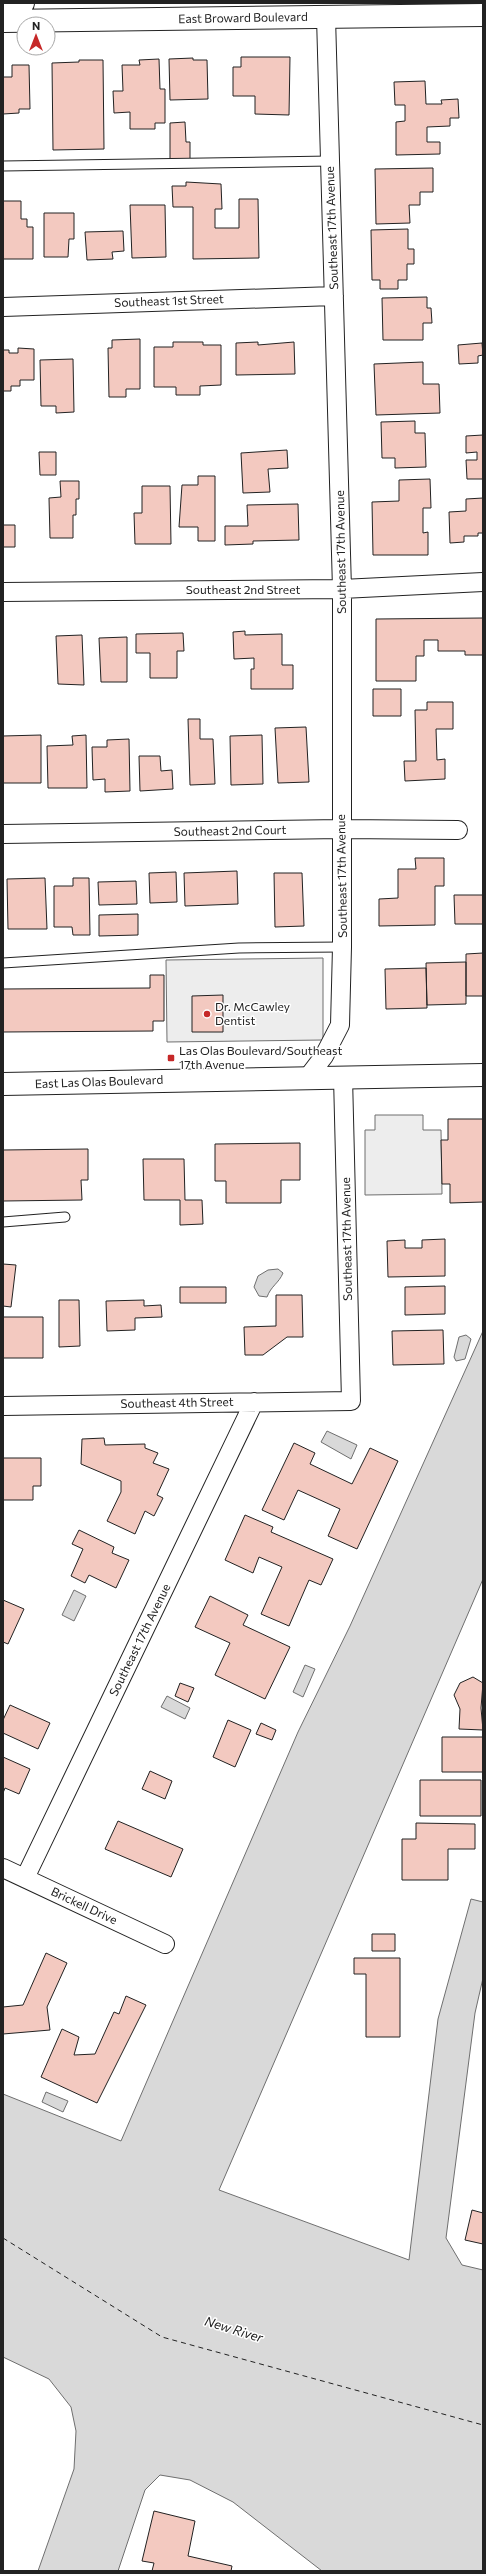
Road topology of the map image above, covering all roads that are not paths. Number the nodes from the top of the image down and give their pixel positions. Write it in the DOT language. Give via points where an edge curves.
graph roads {
  1 [pos="3,3"];
  2 [pos="23,3"];
  3 [pos="483,15"];
  4 [pos="326,17"];
  5 [pos="3,21"];
  6 [pos="330,161"];
  7 [pos="3,166"];
  8 [pos="334,296"];
  9 [pos="3,307"];
  10 [pos="483,582"];
  11 [pos="342,589"];
  12 [pos="3,592"];
  13 [pos="341,829"];
  14 [pos="458,830"];
  15 [pos="3,834"];
  16 [pos="342,947"];
  17 [pos="3,962"];
  18 [pos="483,1075"];
  19 [pos="308,1077"];
  20 [pos="343,1077"];
  21 [pos="3,1084"];
  22 [pos="65,1217"];
  23 [pos="3,1222"];
  24 [pos="351,1400"];
  25 [pos="254,1402"];
  26 [pos="3,1406"];
  27 [pos="3,1868"];
  28 [pos="25,1878"];
  29 [pos="165,1944"];
  1 -- 2 [label="street"];
  3 -- 4 [label="street, East Broward Boulevard"];
  4 -- 5 [label="street, East Broward Boulevard"];
  4 -- 6 [label="street, Southeast 17th Avenue"];
  6 -- 7 [label="lane"];
  6 -- 8 [label="street, Southeast 17th Avenue"];
  8 -- 9 [label="street, Southeast 1st Street"];
  8 -- 11 [label="street, Southeast 17th Avenue"];
  10 -- 11 [label="street, Southeast 2nd Street"];
  11 -- 12 [label="street, Southeast 2nd Street"];
  11 -- 13 [label="street, Southeast 17th Avenue"];
  13 -- 14 [label="street, Southeast 2nd Court"];
  13 -- 15 [label="street, Southeast 2nd Court"];
  13 -- 16 [label="street, Southeast 17th Avenue"];
  16 -- 17 [label="lane" via="239,948"];
  16 -- 19 [label="street, Southeast 17th Avenue" via="340,1025 324,1056"];
  18 -- 20 [label="street, East Las Olas Boulevard"];
  19 -- 20 [label="street, East Las Olas Boulevard"];
  19 -- 21 [label="street, East Las Olas Boulevard"];
  20 -- 24 [label="street, Southeast 17th Avenue"];
  22 -- 23 [label="lane"];
  24 -- 25 [label="street, Southeast 4th Street"];
  25 -- 26 [label="street, Southeast 4th Street"];
  25 -- 28 [label="street, Southeast 17th Avenue"];
  27 -- 28 [label="street, Brickell Drive"];
  28 -- 29 [label="street, Brickell Drive"];
}
